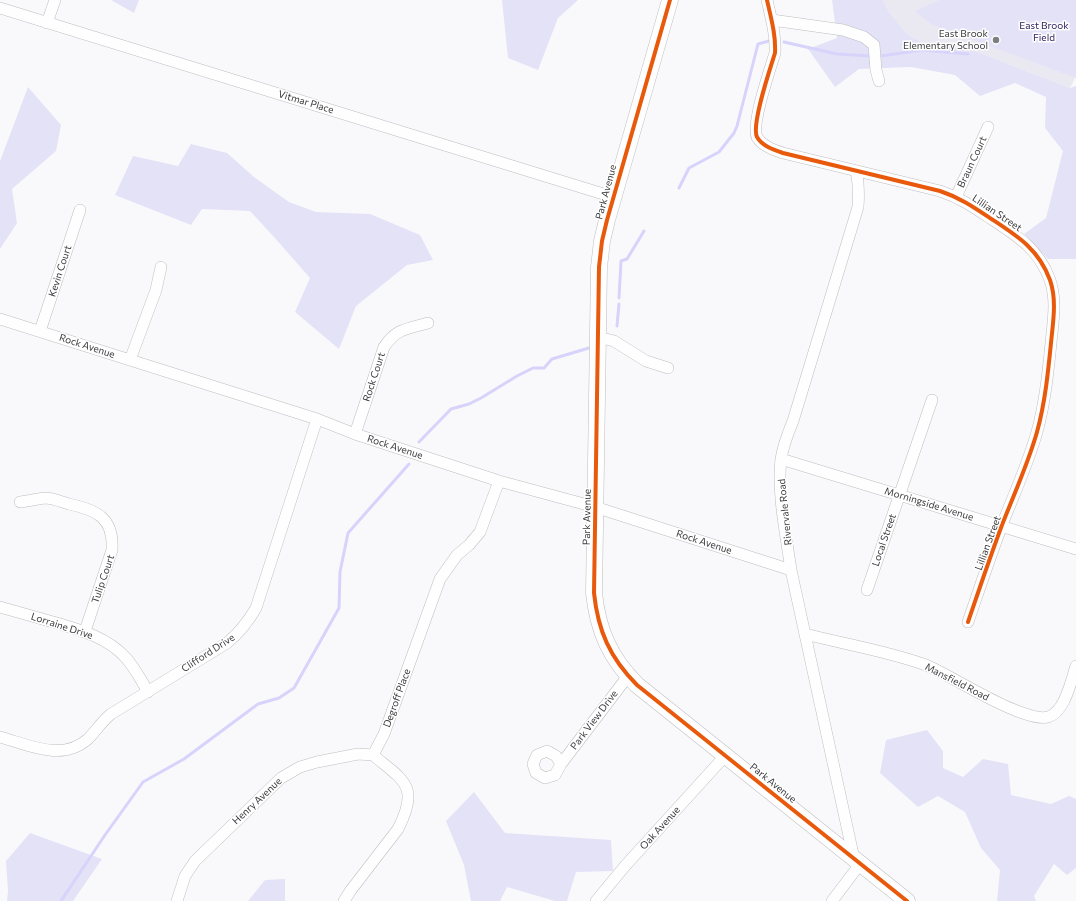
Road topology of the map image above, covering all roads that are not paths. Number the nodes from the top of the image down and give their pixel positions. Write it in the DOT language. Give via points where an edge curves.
graph roads {
  1 [pos="55,0"];
  2 [pos="670,0"];
  3 [pos="767,0"];
  4 [pos="0,8"];
  5 [pos="772,20"];
  6 [pos="47,23"];
  7 [pos="879,81"];
  8 [pos="988,127"];
  9 [pos="856,171"];
  10 [pos="613,197"];
  11 [pos="956,197"];
  12 [pos="80,210"];
  13 [pos="161,267"];
  14 [pos="0,318"];
  15 [pos="428,323"];
  16 [pos="40,331"];
  17 [pos="598,337"];
  18 [pos="130,360"];
  19 [pos="668,368"];
  20 [pos="932,400"];
  21 [pos="317,419"];
  22 [pos="355,434"];
  23 [pos="781,459"];
  24 [pos="499,481"];
  25 [pos="900,495"];
  26 [pos="20,502"];
  27 [pos="595,507"];
  28 [pos="1002,526"];
  29 [pos="1076,549"];
  30 [pos="791,570"];
  31 [pos="867,590"];
  32 [pos="0,607"];
  33 [pos="968,622"];
  34 [pos="85,631"];
  35 [pos="805,634"];
  36 [pos="1076,666"];
  37 [pos="628,676"];
  38 [pos="148,692"];
  39 [pos="0,737"];
  40 [pos="373,755"];
  41 [pos="725,756"];
  42 [pos="561,764"];
  43 [pos="857,861"];
  44 [pos="177,901"];
  45 [pos="344,901"];
  46 [pos="596,901"];
  47 [pos="832,901"];
  48 [pos="907,901"];
  1 -- 6 [label="street"];
  2 -- 10 [label="street, Park Avenue"];
  3 -- 5 [label="street, Lillian Street"];
  4 -- 6 [label="street, Vitmar Place"];
  5 -- 7 [label="street" via="843,30 864,37 874,45"];
  5 -- 9 [label="street, Lillian Street" via="774,53 755,130 757,137 761,142 783,153"];
  6 -- 10 [label="street, Vitmar Place"];
  8 -- 11 [label="street, Braun Court"];
  9 -- 11 [label="street, Lillian Street"];
  9 -- 23 [label="street, Rivervale Road" via="858,207"];
  10 -- 17 [label="street, Park Avenue" via="602,241 599,268"];
  11 -- 28 [label="street, Lillian Street" via="1027,244 1045,267 1054,297 1055,311 1047,380 1037,431"];
  12 -- 16 [label="street, Kevin Court"];
  13 -- 18 [label="street" via="156,290"];
  14 -- 16 [label="street, Rock Avenue"];
  15 -- 22 [label="street, Rock Court" via="398,331 384,347"];
  16 -- 18 [label="street, Rock Avenue"];
  17 -- 19 [label="street" via="614,341 646,361"];
  17 -- 27 [label="street, Park Avenue"];
  18 -- 21 [label="street, Rock Avenue"];
  20 -- 25 [label="street, Local Street"];
  21 -- 22 [label="street, Rock Avenue"];
  21 -- 38 [label="street, Clifford Drive" via="261,594 248,622 227,643"];
  22 -- 24 [label="street, Rock Avenue"];
  23 -- 25 [label="street, Morningside Avenue"];
  23 -- 30 [label="street, Rivervale Road" via="780,481"];
  24 -- 27 [label="street, Rock Avenue"];
  24 -- 40 [label="street, Degroff Place" via="480,532 440,579 384,734"];
  25 -- 28 [label="street, Morningside Avenue"];
  25 -- 31 [label="street, Local Street"];
  26 -- 34 [label="street, Tulip Court" via="46,498 94,511 107,523 113,541 112,550"];
  27 -- 30 [label="street, Rock Avenue"];
  27 -- 37 [label="street, Park Avenue" via="596,612 607,645"];
  28 -- 29 [label="street, Morningside Avenue"];
  28 -- 33 [label="street, Lillian Street"];
  30 -- 35 [label="street, Rivervale Road"];
  32 -- 34 [label="street, Lorraine Drive"];
  34 -- 38 [label="street, Lorraine Drive" via="102,639 125,657"];
  35 -- 36 [label="street, Mansfield Road" via="926,666 995,701 1041,718 1055,714 1061,708"];
  35 -- 43 [label="street, Rivervale Road"];
  37 -- 41 [label="street, Park Avenue"];
  37 -- 42 [label="street, Park View Drive"];
  38 -- 39 [label="street, Clifford Drive" via="111,714 88,739 68,750 46,751"];
  40 -- 44 [label="street, Henry Avenue" via="358,754 318,762 300,767 281,778 195,861 185,876"];
  40 -- 45 [label="street" via="403,781 409,796 408,805 398,829"];
  41 -- 43 [label="street, Park Avenue"];
  41 -- 46 [label="street, Oak Avenue"];
  43 -- 47 [label="street"];
  43 -- 48 [label="street, Park Avenue"];
}
